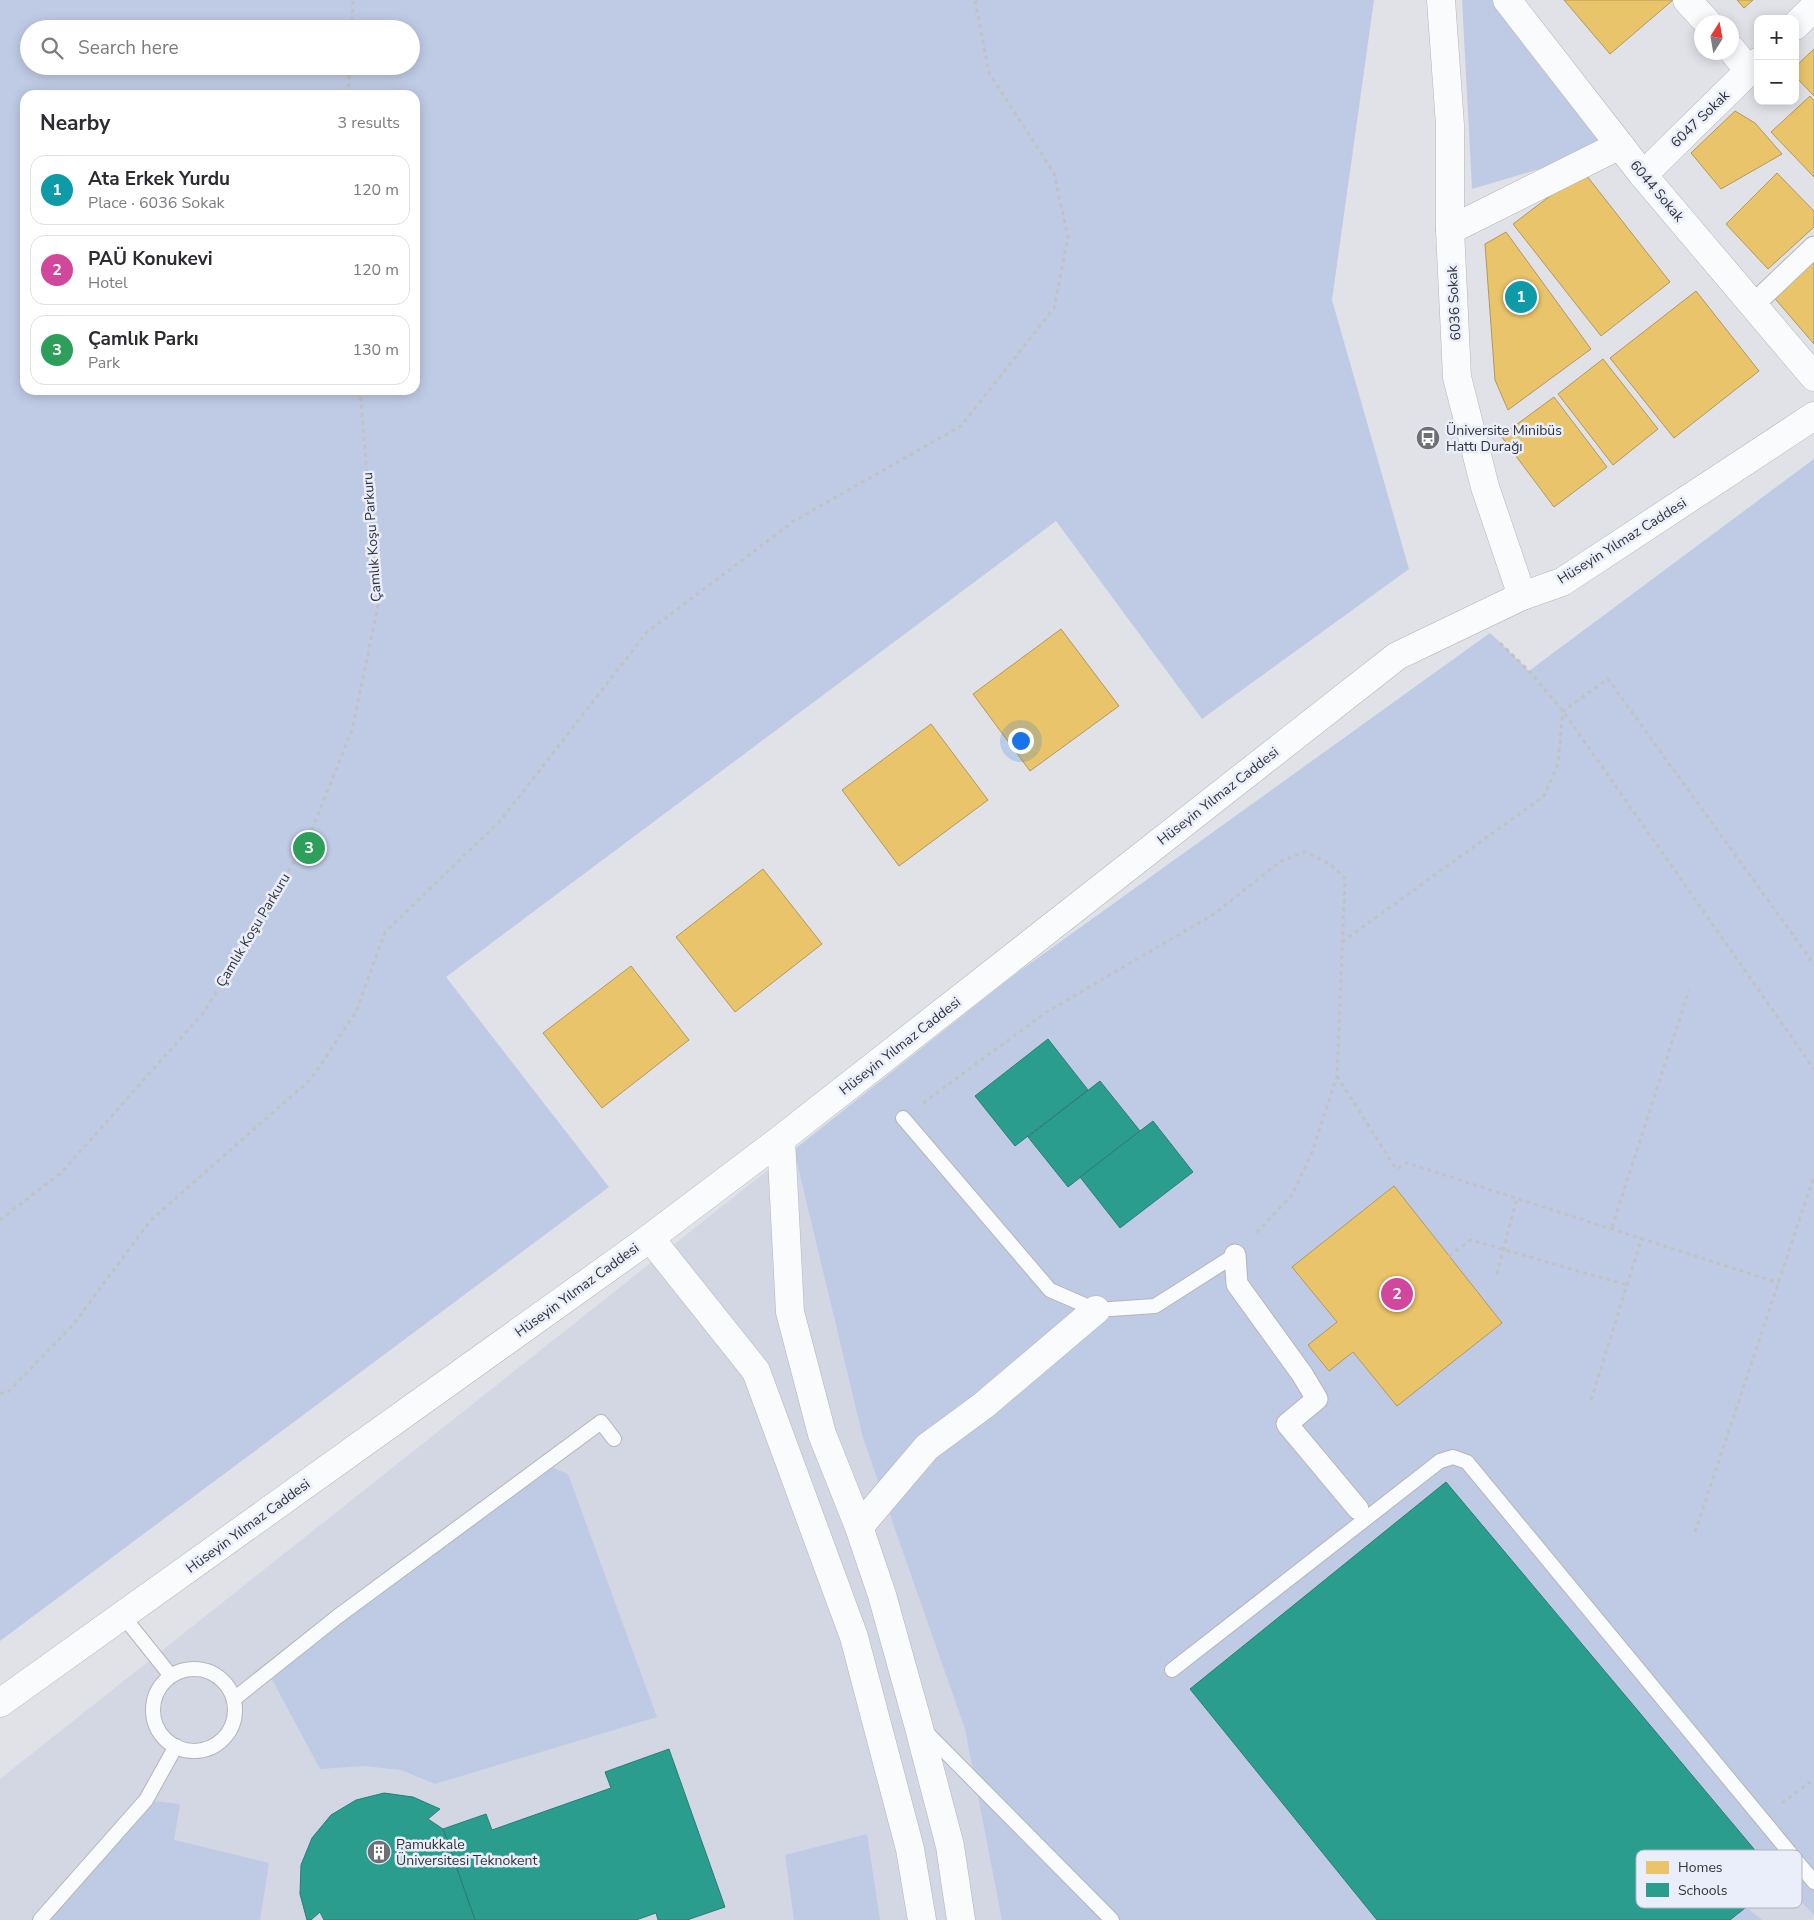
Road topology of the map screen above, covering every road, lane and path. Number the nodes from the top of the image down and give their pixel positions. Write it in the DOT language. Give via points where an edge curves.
graph roads {
  1 [pos="353,0"];
  2 [pos="975,0"];
  3 [pos="1441,0"];
  4 [pos="1507,0"];
  5 [pos="1687,0"];
  6 [pos="1814,7"];
  7 [pos="1701,15"];
  8 [pos="352,20"];
  9 [pos="1799,22"];
  10 [pos="1739,55"];
  11 [pos="1754,67"];
  12 [pos="349,75"];
  13 [pos="348,90"];
  14 [pos="1620,145"];
  15 [pos="1643,175"];
  16 [pos="1450,230"];
  17 [pos="1814,247"];
  18 [pos="1753,305"];
  19 [pos="1814,377"];
  20 [pos="360,395"];
  21 [pos="1814,416"];
  22 [pos="1522,596"];
  23 [pos="1491,612"];
  24 [pos="1563,711"];
  25 [pos="1342,942"];
  26 [pos="1814,964"];
  27 [pos="1689,990"];
  28 [pos="1814,1069"];
  29 [pos="1337,1076"];
  30 [pos="903,1118"];
  31 [pos="781,1139"];
  32 [pos="1814,1176"];
  33 [pos="1517,1198"];
  34 [pos="0,1220"];
  35 [pos="1612,1228"];
  36 [pos="1642,1237"];
  37 [pos="650,1238"];
  38 [pos="1502,1248"];
  39 [pos="1235,1255"];
  40 [pos="1449,1256"];
  41 [pos="1497,1274"];
  42 [pos="1779,1283"];
  43 [pos="1627,1285"];
  44 [pos="1096,1310"];
  45 [pos="0,1394"];
  46 [pos="1591,1400"];
  47 [pos="614,1439"];
  48 [pos="1358,1508"];
  49 [pos="859,1527"];
  50 [pos="1695,1532"];
  51 [pos="123,1616"];
  52 [pos="1172,1670"];
  53 [pos="171,1676"];
  54 [pos="234,1699"];
  55 [pos="0,1703"];
  56 [pos="918,1724"];
  57 [pos="176,1746"];
  58 [pos="1814,1779"];
  59 [pos="1779,1805"];
  60 [pos="1788,1850"];
  61 [pos="1802,1867"];
  62 [pos="1814,1882"];
  63 [pos="40,1920"];
  64 [pos="922,1920"];
  65 [pos="961,1920"];
  66 [pos="1112,1920"];
  1 -- 8 [label="path"];
  2 -- 45 [label="path" via="990,74 1054,173 1068,237 1054,308 961,426 794,521 647,632 501,820 385,932 356,1012 311,1079 150,1221 73,1325 9,1391"];
  3 -- 16 [label="street, 6036 Sokak" via="1449,115"];
  4 -- 14 [label="street, 6044 Sokak"];
  5 -- 7 [label="street"];
  6 -- 9 [label="street"];
  10 -- 11 [label="street"];
  11 -- 15 [label="street, 6047 Sokak"];
  12 -- 13 [label="path"];
  14 -- 15 [label="street, 6044 Sokak"];
  14 -- 16 [label="street"];
  15 -- 18 [label="street, 6044 Sokak"];
  16 -- 22 [label="street, 6036 Sokak" via="1457,377 1484,487"];
  17 -- 18 [label="street"];
  18 -- 19 [label="street, 6044 Sokak"];
  20 -- 34 [label="path, Çamlık Koşu Parkuru" via="378,606 352,730 308,839 204,1012 62,1172"];
  21 -- 22 [label="street, Hüseyin Yılmaz Caddesi" via="1562,582"];
  22 -- 23 [label="street, Hüseyin Yılmaz Caddesi"];
  23 -- 24 [label="path" via="1490,633 1529,671"];
  23 -- 31 [label="street, Hüseyin Yılmaz Caddesi" via="1397,656"];
  24 -- 25 [label="path" via="1558,764 1544,796"];
  24 -- 26 [label="path" via="1608,679"];
  24 -- 28 [label="path"];
  25 -- 29 [label="path"];
  25 -- 30 [label="path" via="1345,878 1330,864 1305,852 1281,862 1214,914 1045,1013"];
  27 -- 35 [label="path"];
  29 -- 33 [label="path" via="1396,1169 1407,1164"];
  29 -- 39 [label="path" via="1312,1152 1292,1195"];
  30 -- 44 [label="lane" via="1050,1290"];
  31 -- 37 [label="street, Hüseyin Yılmaz Caddesi"];
  31 -- 49 [label="street" via="790,1312 822,1434"];
  32 -- 42 [label="path"];
  33 -- 35 [label="path"];
  33 -- 38 [label="path"];
  35 -- 36 [label="path"];
  36 -- 42 [label="path"];
  36 -- 43 [label="path"];
  37 -- 51 [label="street, Hüseyin Yılmaz Caddesi"];
  37 -- 64 [label="street" via="756,1371 854,1637 910,1850"];
  38 -- 40 [label="path" via="1471,1240"];
  38 -- 41 [label="path"];
  38 -- 43 [label="path"];
  39 -- 44 [label="lane" via="1155,1306"];
  39 -- 48 [label="street" via="1237,1284 1302,1374 1316,1399 1287,1424"];
  42 -- 50 [label="path"];
  43 -- 46 [label="path"];
  44 -- 49 [label="street" via="984,1405 927,1447"];
  47 -- 54 [label="lane" via="601,1422 337,1617"];
  49 -- 56 [label="street" via="882,1595"];
  51 -- 53 [label="lane"];
  51 -- 55 [label="street, Hüseyin Yılmaz Caddesi"];
  52 -- 60 [label="lane" via="1440,1460 1453,1457 1467,1462"];
  53 -- 54 [label="lane" via="193,1669 207,1671 219,1677"];
  53 -- 57 [label="lane" via="159,1688 154,1714 157,1728"];
  54 -- 57 [label="lane" via="232,1725 220,1741 202,1750"];
  56 -- 65 [label="street" via="950,1846"];
  56 -- 66 [label="lane"];
  57 -- 63 [label="lane" via="146,1800"];
  58 -- 59 [label="path"];
  61 -- 62 [label="lane"];
}
